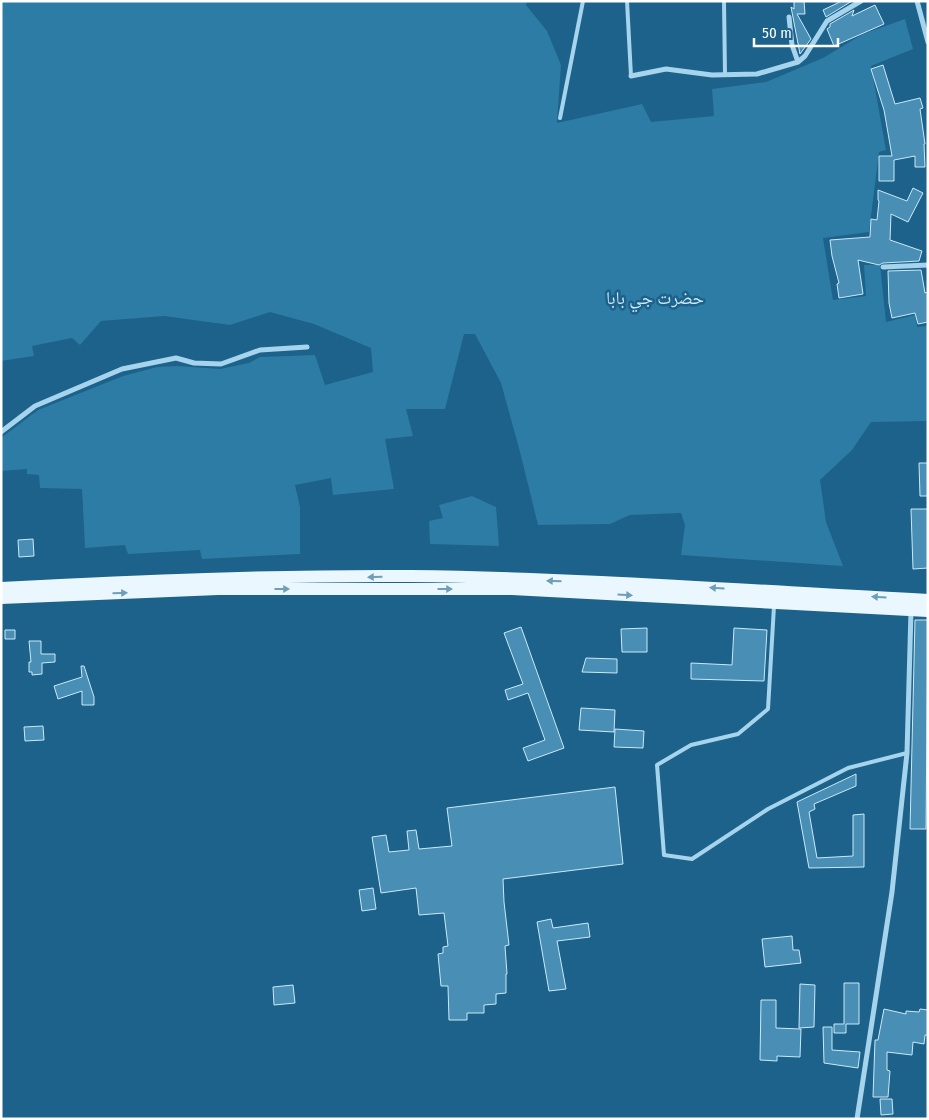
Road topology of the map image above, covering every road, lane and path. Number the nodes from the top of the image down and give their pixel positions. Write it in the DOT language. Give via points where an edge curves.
graph roads {
  1 [pos="583,1"];
  2 [pos="627,1"];
  3 [pos="724,1"];
  4 [pos="862,1"];
  5 [pos="917,1"];
  6 [pos="788,17"];
  7 [pos="928,42"];
  8 [pos="798,62"];
  9 [pos="726,74"];
  10 [pos="631,76"];
  11 [pos="560,118"];
  12 [pos="928,265"];
  13 [pos="883,267"];
  14 [pos="307,347"];
  15 [pos="1,432"];
  16 [pos="405,583"];
  17 [pos="1,588"];
  18 [pos="775,597"];
  19 [pos="1,598"];
  20 [pos="928,600"];
  21 [pos="911,610"];
  22 [pos="928,611"];
  23 [pos="907,753"];
  24 [pos="856,1119"];
  1 -- 11 [label="lane"];
  2 -- 10 [label="lane"];
  3 -- 9 [label="lane"];
  4 -- 8 [label="street" via="827,21"];
  5 -- 7 [label="street"];
  6 -- 8 [label="street"];
  8 -- 9 [label="street" via="757,74"];
  9 -- 10 [label="street" via="666,69"];
  12 -- 13 [label="street"];
  14 -- 15 [label="street" via="260,350 221,364 194,363 176,358 122,369 35,406"];
  16 -- 17 [label="main road, one-way" via="225,578"];
  16 -- 18 [label="main road" via="660,585"];
  19 -- 16 [label="main road, one-way"];
  20 -- 18 [label="main road, one-way"];
  18 -- 21 [label="main road"];
  18 -- 23 [label="lane" via="768,709 738,734 691,745 657,765 664,855 692,859 768,809 848,768"];
  21 -- 22 [label="main road"];
  21 -- 23 [label="street"];
  23 -- 24 [label="street" via="892,892"];
}
